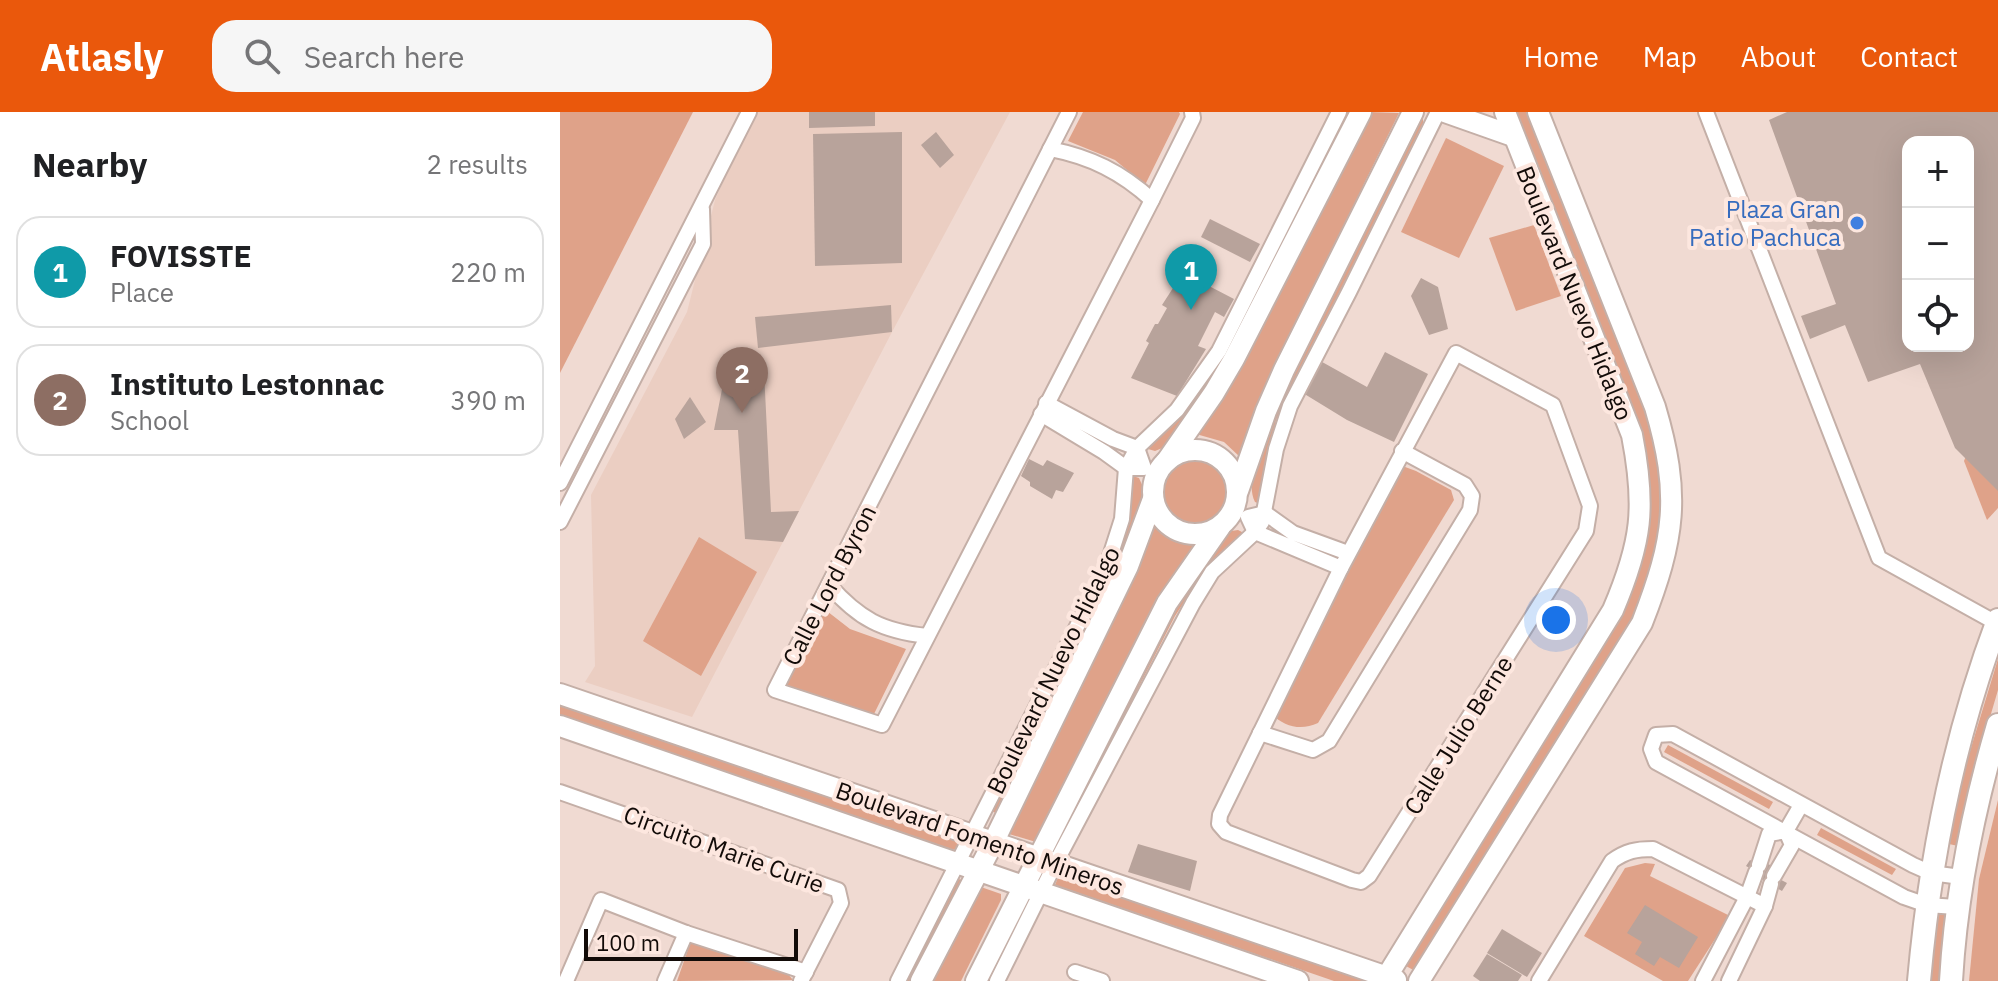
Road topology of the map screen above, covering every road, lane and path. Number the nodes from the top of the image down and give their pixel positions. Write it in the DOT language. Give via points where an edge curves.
graph roads {
  1 [pos="749,112"];
  2 [pos="1069,112"];
  3 [pos="1192,112"];
  4 [pos="1339,112"];
  5 [pos="1361,112"];
  6 [pos="1413,112"];
  7 [pos="1438,112"];
  8 [pos="1445,112"];
  9 [pos="1505,112"];
  10 [pos="1538,112"];
  11 [pos="1706,112"];
  12 [pos="1513,136"];
  13 [pos="1050,149"];
  14 [pos="1152,200"];
  15 [pos="702,206"];
  16 [pos="1044,408"];
  17 [pos="1108,445"];
  18 [pos="1137,448"];
  19 [pos="1402,451"];
  20 [pos="1126,468"];
  21 [pos="1155,468"];
  22 [pos="560,483"];
  23 [pos="1153,499"];
  24 [pos="1235,511"];
  25 [pos="1265,513"];
  26 [pos="560,522"];
  27 [pos="1255,532"];
  28 [pos="1290,539"];
  29 [pos="1348,553"];
  30 [pos="1341,568"];
  31 [pos="829,585"];
  32 [pos="1998,622"];
  33 [pos="927,636"];
  34 [pos="560,694"];
  35 [pos="1998,725"];
  36 [pos="560,726"];
  37 [pos="1260,733"];
  38 [pos="560,792"];
  39 [pos="1801,805"];
  40 [pos="1786,831"];
  41 [pos="973,836"];
  42 [pos="993,843"];
  43 [pos="1046,861"];
  44 [pos="968,867"];
  45 [pos="1931,873"];
  46 [pos="1961,877"];
  47 [pos="1033,889"];
  48 [pos="1747,897"];
  49 [pos="1927,905"];
  50 [pos="1765,906"];
  51 [pos="1956,907"];
  52 [pos="686,933"];
  53 [pos="1075,972"];
  54 [pos="803,976"];
  55 [pos="1706,977"];
  56 [pos="1390,979"];
  57 [pos="566,981"];
  58 [pos="665,981"];
  59 [pos="898,981"];
  60 [pos="921,981"];
  61 [pos="976,981"];
  62 [pos="997,981"];
  63 [pos="1102,981"];
  64 [pos="1298,981"];
  65 [pos="1419,981"];
  66 [pos="1539,981"];
  67 [pos="1726,981"];
  68 [pos="1919,981"];
  69 [pos="1951,981"];
  1 -- 15 [label="street"];
  2 -- 13 [label="street, Calle Lord Byron"];
  3 -- 14 [label="street, Calle Lord Byron"];
  4 -- 18 [label="street, Boulevard Nuevo Hidalgo" via="1219,351 1177,410"];
  5 -- 21 [label="street" via="1234,359"];
  6 -- 24 [label="street" via="1284,370"];
  7 -- 25 [label="street" via="1290,406"];
  8 -- 12 [label="street"];
  9 -- 12 [label="street, Boulevard Nuevo Hidalgo"];
  10 -- 65 [label="street, Boulevard Nuevo Hidalgo" via="1655,407 1668,450 1671,525 1642,623"];
  11 -- 32 [label="street" via="1879,558"];
  12 -- 56 [label="street, Boulevard Nuevo Hidalgo" via="1632,435 1639,470 1639,536 1613,610"];
  13 -- 14 [label="street" via="1106,165"];
  13 -- 31 [label="street, Calle Lord Byron"];
  14 -- 16 [label="street, Calle Lord Byron"];
  15 -- 22 [label="street"];
  15 -- 26 [label="street" via="703,244"];
  16 -- 17 [label="street"];
  16 -- 33 [label="street, Calle Lord Byron"];
  17 -- 18 [label="street"];
  17 -- 20 [label="street"];
  18 -- 20 [label="street, Boulevard Nuevo Hidalgo"];
  18 -- 21 [label="street"];
  19 -- 29 [label="street, Calle Julio Berne"];
  19 -- 37 [label="street" via="1465,485 1472,496 1470,510 1329,741 1313,750"];
  19 -- 37 [label="street, Calle Julio Berne" via="1456,353 1553,405 1590,506 1586,531 1361,882 1226,832 1219,824"];
  20 -- 21 [label="street"];
  20 -- 41 [label="street, Boulevard Nuevo Hidalgo" via="1122,519 1106,569"];
  21 -- 23 [label="street"];
  21 -- 24 [label="street" via="1187,451 1211,453 1230,468"];
  23 -- 24 [label="street" via="1163,520 1176,530 1198,535"];
  23 -- 42 [label="street, Boulevard Nuevo Hidalgo" via="1128,566"];
  24 -- 25 [label="street"];
  24 -- 27 [label="street"];
  24 -- 43 [label="street" via="1167,603"];
  25 -- 27 [label="street"];
  25 -- 28 [label="street"];
  27 -- 28 [label="street"];
  27 -- 43 [label="street" via="1212,572"];
  28 -- 29 [label="street"];
  28 -- 30 [label="street"];
  29 -- 30 [label="street, Calle Julio Berne"];
  30 -- 37 [label="street, Calle Julio Berne"];
  31 -- 33 [label="street" via="871,622 898,633"];
  31 -- 33 [label="street, Calle Lord Byron" via="775,690 882,725"];
  32 -- 45 [label="main road" via="1968,704"];
  34 -- 41 [label="street, Boulevard Fomento Mineros"];
  35 -- 46 [label="main road"];
  36 -- 44 [label="street, Boulevard Fomento Mineros"];
  38 -- 54 [label="street, Circuito Marie Curie" via="838,890 841,903"];
  39 -- 40 [label="street"];
  39 -- 40 [label="street" via="1673,734 1656,735 1651,749 1656,762"];
  39 -- 45 [label="street"];
  40 -- 48 [label="street" via="1769,834"];
  40 -- 49 [label="street"];
  40 -- 50 [label="street" via="1792,845 1772,880"];
  41 -- 42 [label="street, Boulevard Fomento Mineros"];
  41 -- 44 [label="street, Boulevard Nuevo Hidalgo"];
  42 -- 43 [label="street, Boulevard Fomento Mineros"];
  42 -- 44 [label="street, Boulevard Nuevo Hidalgo"];
  43 -- 47 [label="street"];
  43 -- 56 [label="street, Boulevard Fomento Mineros"];
  44 -- 47 [label="street, Boulevard Fomento Mineros"];
  44 -- 59 [label="street, Boulevard Nuevo Hidalgo"];
  44 -- 60 [label="street, Boulevard Nuevo Hidalgo"];
  45 -- 46 [label="street"];
  45 -- 49 [label="main road"];
  46 -- 51 [label="main road"];
  47 -- 61 [label="street"];
  47 -- 62 [label="street"];
  47 -- 64 [label="street, Boulevard Fomento Mineros"];
  48 -- 50 [label="street"];
  48 -- 55 [label="street"];
  48 -- 66 [label="street" via="1653,849 1624,853 1612,861"];
  49 -- 51 [label="street"];
  49 -- 68 [label="main road"];
  50 -- 67 [label="street"];
  51 -- 69 [label="main road"];
  52 -- 54 [label="street"];
  52 -- 57 [label="street" via="601,900"];
  52 -- 58 [label="street"];
  53 -- 63 [label="street"];
  55 -- 67 [label="street"];
}
